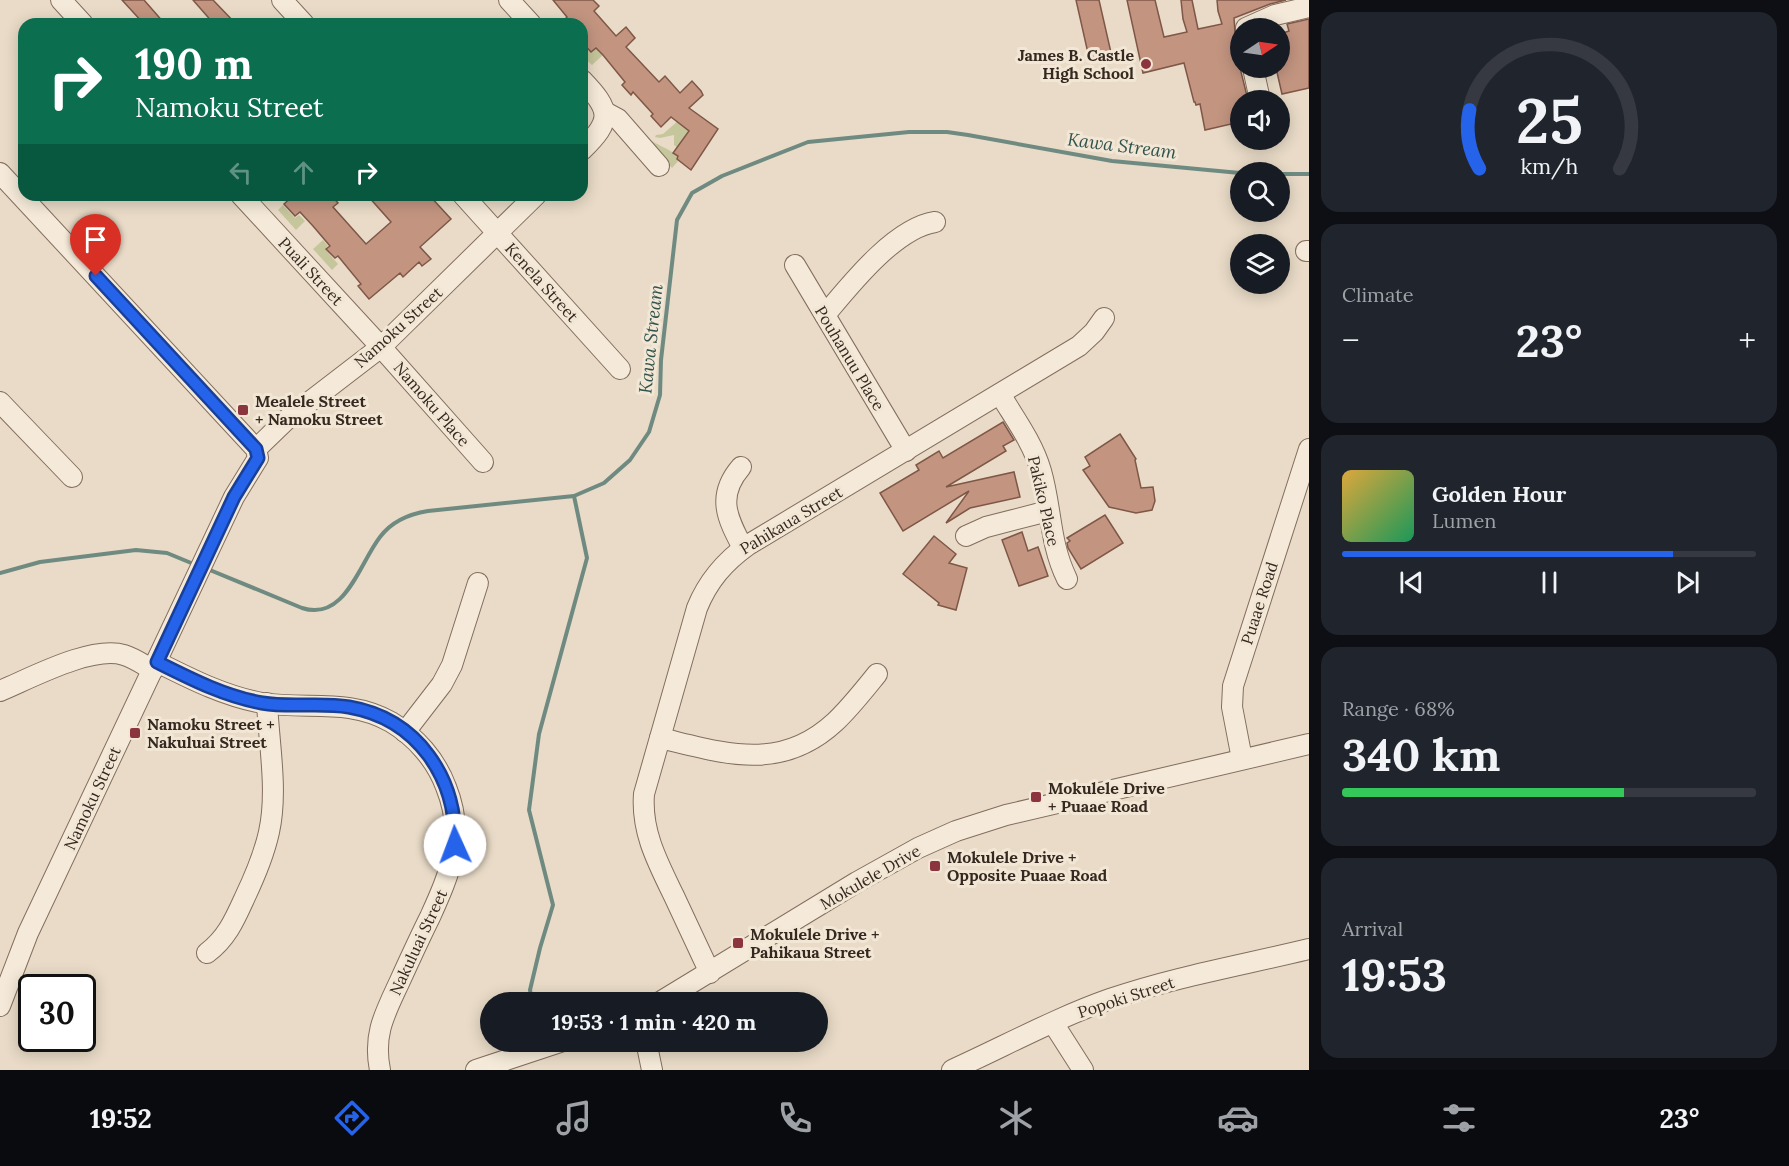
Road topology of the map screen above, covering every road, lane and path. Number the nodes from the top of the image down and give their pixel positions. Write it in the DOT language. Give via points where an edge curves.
graph roads {
  1 [pos="61,0"];
  2 [pos="282,0"];
  3 [pos="509,0"];
  4 [pos="1298,6"];
  5 [pos="78,18"];
  6 [pos="298,18"];
  7 [pos="526,18"];
  8 [pos="1268,18"];
  9 [pos="588,86"];
  10 [pos="604,112"];
  11 [pos="588,143"];
  12 [pos="659,166"];
  13 [pos="0,173"];
  14 [pos="18,192"];
  15 [pos="26,201"];
  16 [pos="247,201"];
  17 [pos="469,201"];
  18 [pos="530,201"];
  19 [pos="935,222"];
  20 [pos="497,232"];
  21 [pos="795,265"];
  22 [pos="825,315"];
  23 [pos="1104,318"];
  24 [pos="381,347"];
  25 [pos="620,369"];
  26 [pos="1000,394"];
  27 [pos="0,402"];
  28 [pos="256,449"];
  29 [pos="1309,449"];
  30 [pos="906,451"];
  31 [pos="483,462"];
  32 [pos="741,467"];
  33 [pos="72,477"];
  34 [pos="1048,511"];
  35 [pos="966,536"];
  36 [pos="743,548"];
  37 [pos="1067,579"];
  38 [pos="478,583"];
  39 [pos="155,666"];
  40 [pos="877,674"];
  41 [pos="0,691"];
  42 [pos="267,704"];
  43 [pos="405,732"];
  44 [pos="660,738"];
  45 [pos="1309,744"];
  46 [pos="1242,759"];
  47 [pos="1309,949"];
  48 [pos="207,952"];
  49 [pos="710,973"];
  50 [pos="677,992"];
  51 [pos="0,1006"];
  52 [pos="1053,1023"];
  53 [pos="530,1052"];
  54 [pos="648,1052"];
  55 [pos="380,1070"];
  56 [pos="476,1070"];
  57 [pos="652,1070"];
  58 [pos="952,1070"];
  59 [pos="1083,1070"];
  1 -- 5 [label="street"];
  2 -- 6 [label="street"];
  3 -- 7 [label="street"];
  4 -- 8 [label="street"];
  9 -- 10 [label="street"];
  10 -- 11 [label="street" via="603,127"];
  10 -- 12 [label="street" via="618,119"];
  13 -- 14 [label="street"];
  15 -- 28 [label="street"];
  16 -- 24 [label="street, Puali Street"];
  17 -- 20 [label="street, Kenela Street"];
  18 -- 20 [label="street, Namoku Street"];
  19 -- 22 [label="street" via="904,234 853,281"];
  20 -- 24 [label="street, Namoku Street"];
  20 -- 25 [label="street, Kenela Street"];
  21 -- 22 [label="street, Pouhanuu Place"];
  22 -- 30 [label="street, Pouhanuu Place"];
  23 -- 26 [label="street, Pahikaua Street" via="1080,346"];
  24 -- 28 [label="street, Namoku Street" via="286,420"];
  24 -- 31 [label="street, Namoku Place"];
  26 -- 30 [label="street, Pahikaua Street"];
  26 -- 34 [label="street, Pakiko Place" via="1033,449"];
  27 -- 33 [label="street"];
  28 -- 39 [label="street, Namoku Street" via="258,458 241,483"];
  29 -- 46 [label="street, Puaae Road" via="1233,686 1232,707"];
  30 -- 36 [label="street, Pahikaua Street"];
  32 -- 36 [label="street" via="730,483 726,503 730,523"];
  34 -- 35 [label="street"];
  34 -- 37 [label="street, Pakiko Place" via="1055,549"];
  36 -- 44 [label="street, Pahikaua Street" via="720,568 702,596"];
  38 -- 43 [label="street" via="452,665"];
  39 -- 41 [label="street, Nakuluai Street" via="124,655 97,655 69,662"];
  39 -- 42 [label="street, Nakuluai Street" via="210,688"];
  39 -- 51 [label="street, Namoku Street" via="28,933"];
  40 -- 44 [label="street" via="826,730 788,750 744,756"];
  42 -- 43 [label="street, Nakuluai Street" via="349,707 379,716"];
  42 -- 48 [label="street" via="273,800 270,831 233,924"];
  43 -- 55 [label="street, Nakuluai Street" via="427,753 444,780 453,812 455,845 448,878 382,1019 377,1047"];
  44 -- 49 [label="street, Pahikaua Street" via="644,794 646,831"];
  45 -- 46 [label="street, Mokulele Drive"];
  46 -- 49 [label="street, Mokulele Drive" via="1006,815 956,831 857,882"];
  47 -- 52 [label="street, Popoki Street" via="1143,989"];
  49 -- 50 [label="street, Mokulele Drive"];
  52 -- 58 [label="street, Popoki Street"];
  52 -- 59 [label="street"];
  53 -- 56 [label="street"];
  54 -- 57 [label="street"];
}
